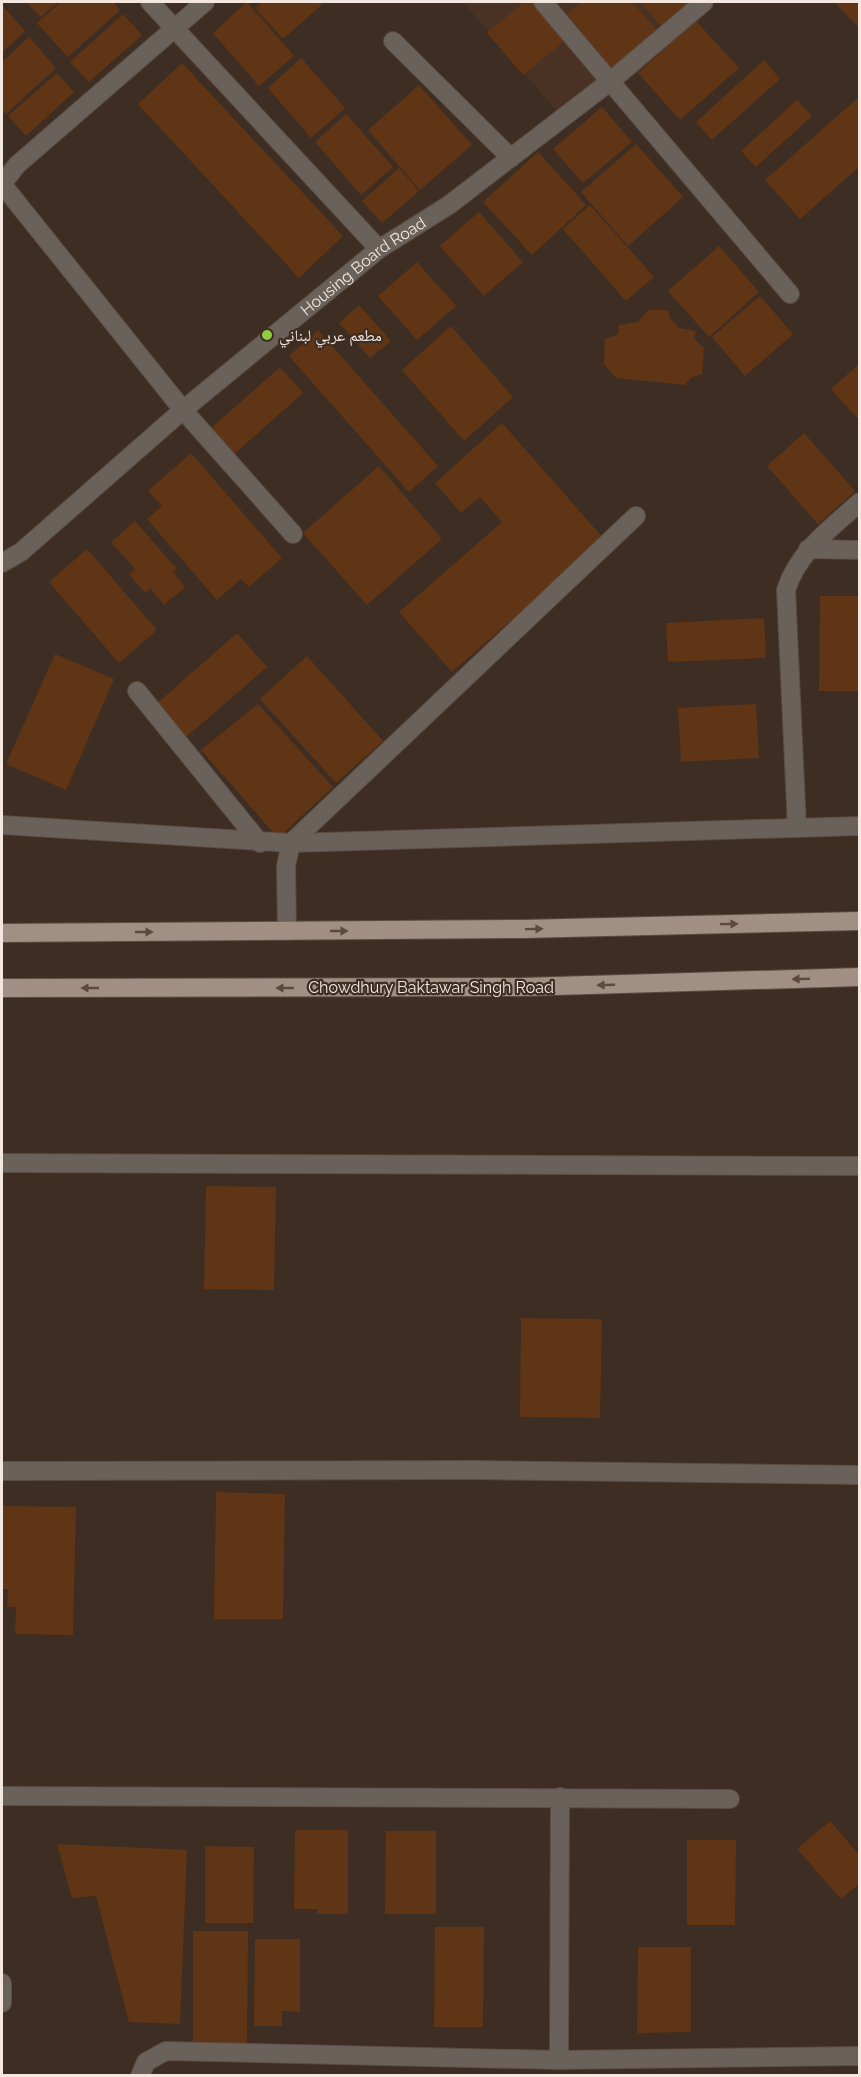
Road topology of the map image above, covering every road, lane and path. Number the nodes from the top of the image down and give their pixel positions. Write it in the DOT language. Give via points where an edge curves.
graph roads {
  1 [pos="150,2"];
  2 [pos="205,2"];
  3 [pos="543,2"];
  4 [pos="704,2"];
  5 [pos="175,27"];
  6 [pos="393,41"];
  7 [pos="612,81"];
  8 [pos="511,158"];
  9 [pos="2,184"];
  10 [pos="379,249"];
  11 [pos="790,294"];
  12 [pos="183,410"];
  13 [pos="860,502"];
  14 [pos="636,516"];
  15 [pos="292,534"];
  16 [pos="808,549"];
  17 [pos="860,550"];
  18 [pos="2,563"];
  19 [pos="137,691"];
  20 [pos="2,825"];
  21 [pos="860,826"];
  22 [pos="797,828"];
  23 [pos="260,843"];
  24 [pos="291,843"];
  25 [pos="860,921"];
  26 [pos="287,931"];
  27 [pos="2,933"];
  28 [pos="860,977"];
  29 [pos="2,988"];
  30 [pos="2,1163"];
  31 [pos="860,1166"];
  32 [pos="2,1470"];
  33 [pos="860,1475"];
  34 [pos="2,1796"];
  35 [pos="560,1797"];
  36 [pos="729,1799"];
  37 [pos="2,1983"];
  38 [pos="2,2003"];
  39 [pos="860,2056"];
  40 [pos="559,2061"];
  41 [pos="140,2076"];
  1 -- 5 [label="street"];
  2 -- 5 [label="street"];
  3 -- 7 [label="street"];
  4 -- 7 [label="street, Housing Board Road"];
  5 -- 9 [label="street" via="17,165"];
  5 -- 10 [label="street"];
  6 -- 8 [label="street"];
  7 -- 8 [label="street, Housing Board Road"];
  7 -- 11 [label="street"];
  8 -- 10 [label="street, Housing Board Road" via="449,205"];
  9 -- 12 [label="street"];
  10 -- 12 [label="street, Housing Board Road"];
  12 -- 15 [label="street"];
  12 -- 18 [label="street, Housing Board Road" via="21,552"];
  13 -- 16 [label="street"];
  14 -- 24 [label="street"];
  16 -- 17 [label="street"];
  16 -- 22 [label="street" via="792,570 786,591"];
  19 -- 23 [label="street"];
  20 -- 23 [label="street"];
  21 -- 22 [label="street"];
  22 -- 24 [label="street"];
  23 -- 24 [label="street"];
  24 -- 26 [label="street" via="286,866"];
  26 -- 25 [label="main road, one-way"];
  27 -- 26 [label="main road, one-way"];
  28 -- 29 [label="main road, Chowdhury Baktawar Singh Road, one-way" via="522,987"];
  30 -- 31 [label="street"];
  32 -- 33 [label="street"];
  34 -- 35 [label="street"];
  35 -- 36 [label="street"];
  35 -- 40 [label="street"];
  37 -- 38 [label="street"];
  39 -- 40 [label="street"];
  40 -- 41 [label="street" via="166,2051 146,2062"];
}
